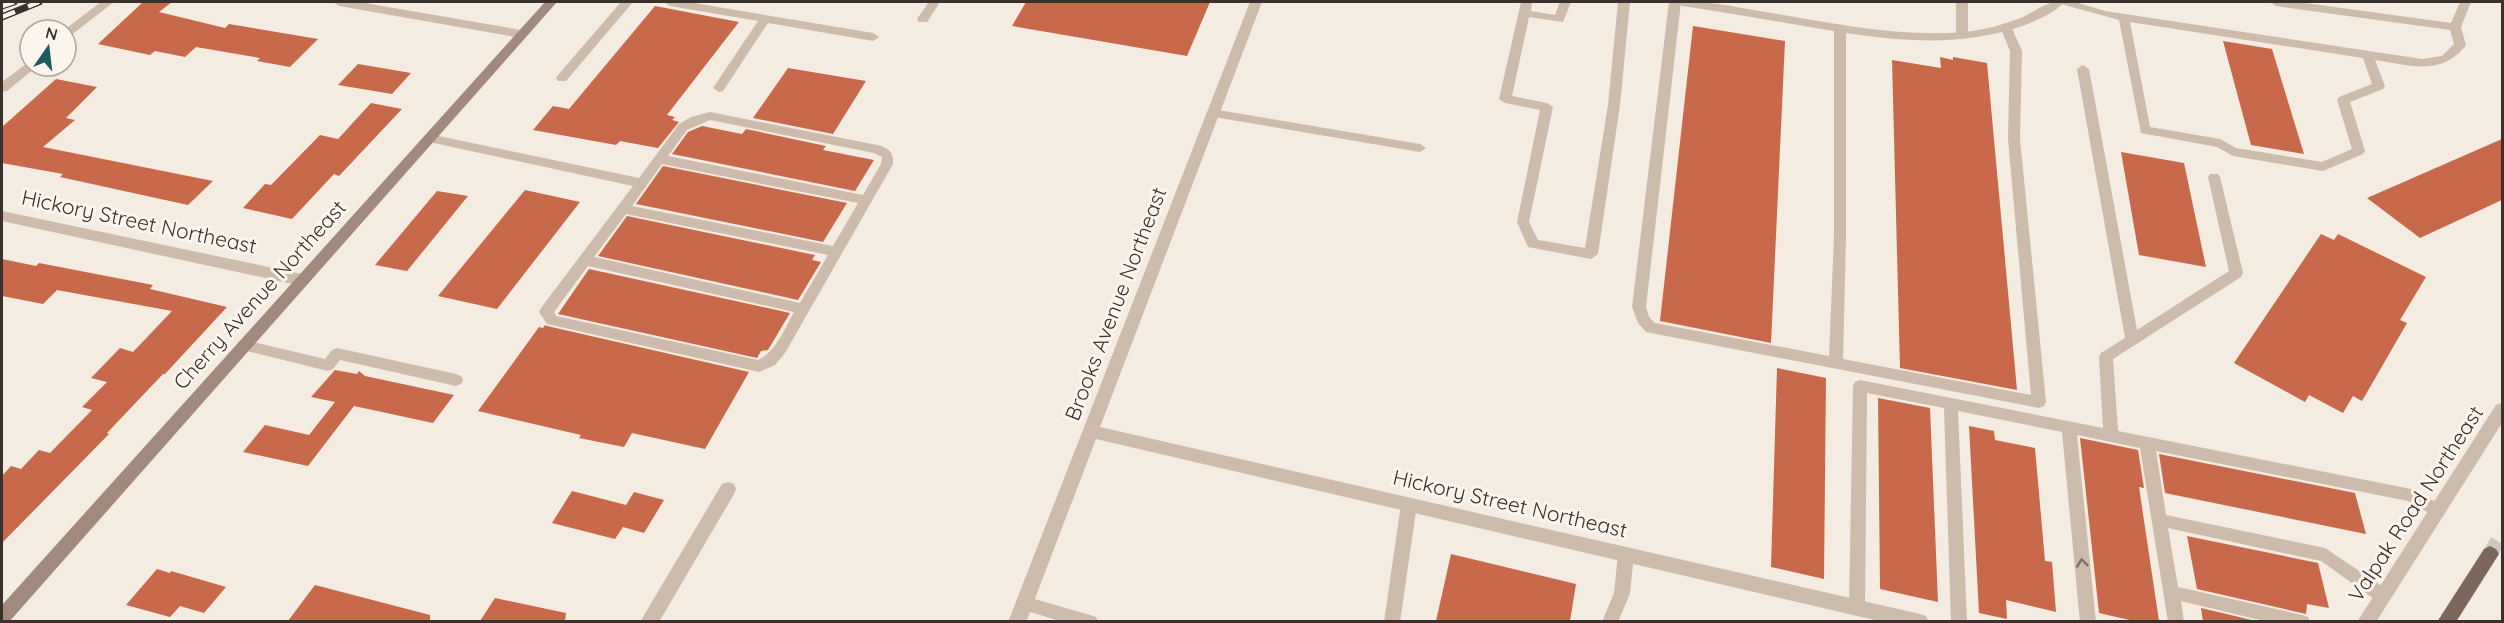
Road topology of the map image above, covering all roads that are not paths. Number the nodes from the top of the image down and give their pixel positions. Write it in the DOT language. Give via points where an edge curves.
graph roads {
  1 [pos="108,2"];
  2 [pos="339,2"];
  3 [pos="551,2"];
  4 [pos="627,2"];
  5 [pos="670,2"];
  6 [pos="934,2"];
  7 [pos="1256,2"];
  8 [pos="1565,2"];
  9 [pos="1624,2"];
  10 [pos="1676,2"];
  11 [pos="1682,2"];
  12 [pos="1962,2"];
  13 [pos="2058,2"];
  14 [pos="2066,2"];
  15 [pos="2276,2"];
  16 [pos="2465,2"];
  17 [pos="1526,7"];
  18 [pos="766,17"];
  19 [pos="2124,18"];
  20 [pos="923,19"];
  21 [pos="78,26"];
  22 [pos="2006,27"];
  23 [pos="2456,27"];
  24 [pos="1840,28"];
  25 [pos="521,34"];
  26 [pos="1962,35"];
  27 [pos="873,37"];
  28 [pos="2368,55"];
  29 [pos="2083,69"];
  30 [pos="18,75"];
  31 [pos="562,78"];
  32 [pos="2,88"];
  33 [pos="719,88"];
  34 [pos="1212,113"];
  35 [pos="429,138"];
  36 [pos="1420,148"];
  37 [pos="659,159"];
  38 [pos="2214,177"];
  39 [pos="642,183"];
  40 [pos="867,200"];
  41 [pos="622,209"];
  42 [pos="2,216"];
  43 [pos="836,252"];
  44 [pos="583,260"];
  45 [pos="302,280"];
  46 [pos="803,309"];
  47 [pos="2132,340"];
  48 [pos="244,345"];
  49 [pos="1836,363"];
  50 [pos="456,380"];
  51 [pos="1952,404"];
  52 [pos="2502,410"];
  53 [pos="2069,427"];
  54 [pos="1089,431"];
  55 [pos="2111,436"];
  56 [pos="2147,443"];
  57 [pos="728,489"];
  58 [pos="1409,504"];
  59 [pos="2438,511"];
  60 [pos="2160,520"];
  61 [pos="1626,554"];
  62 [pos="2490,554"];
  63 [pos="2171,592"];
  64 [pos="2383,596"];
  65 [pos="1024,603"];
  66 [pos="1857,607"];
  67 [pos="2,617"];
  68 [pos="649,621"];
  69 [pos="1017,621"];
  70 [pos="1090,621"];
  71 [pos="1392,621"];
  72 [pos="1610,621"];
  73 [pos="1920,621"];
  74 [pos="1959,621"];
  75 [pos="2088,621"];
  76 [pos="2176,621"];
  77 [pos="2302,621"];
  78 [pos="2367,621"];
  79 [pos="2446,621"];
  1 -- 21 [label="street"];
  2 -- 25 [label="street"];
  3 -- 25 [label="main road, Cherry Avenue Northeast"];
  4 -- 31 [label="lane"];
  5 -- 18 [label="lane"];
  6 -- 20 [label="lane"];
  7 -- 34 [label="street, Brooks Avenue Northeast"];
  8 -- 17 [label="lane" via="1559,19"];
  9 -- 17 [label="lane" via="1615,97 1591,254 1533,244 1523,222 1547,107 1505,99"];
  10 -- 49 [label="lane" via="1639,307 1643,319 1652,327"];
  11 -- 24 [label="street"];
  12 -- 26 [label="lane"];
  13 -- 22 [label="street"];
  14 -- 19 [label="lane"];
  15 -- 23 [label="lane"];
  16 -- 23 [label="lane"];
  18 -- 27 [label="lane"];
  18 -- 33 [label="lane"];
  19 -- 28 [label="lane"];
  19 -- 28 [label="lane" via="2145,130 2220,143 2233,152 2323,167 2359,151 2343,100 2379,86"];
  22 -- 26 [label="street"];
  22 -- 49 [label="lane" via="2016,59 2014,139 2039,402"];
  23 -- 28 [label="lane" via="2460,45 2446,59 2422,63"];
  24 -- 26 [label="street" via="1905,37"];
  24 -- 49 [label="lane" via="1842,132"];
  25 -- 35 [label="main road, Cherry Avenue Northeast"];
  29 -- 47 [label="lane"];
  30 -- 32 [label="street"];
  34 -- 36 [label="lane"];
  34 -- 54 [label="street, Brooks Avenue Northeast"];
  35 -- 39 [label="lane"];
  35 -- 45 [label="main road, Cherry Avenue Northeast"];
  37 -- 39 [label="lane"];
  37 -- 40 [label="lane"];
  37 -- 40 [label="lane" via="694,120 721,118 877,149 888,156 887,165"];
  38 -- 47 [label="lane" via="2236,273"];
  39 -- 41 [label="lane"];
  40 -- 43 [label="lane"];
  41 -- 43 [label="lane"];
  41 -- 44 [label="lane"];
  42 -- 45 [label="street, Hickory Street Northeast"];
  43 -- 46 [label="lane"];
  44 -- 46 [label="lane"];
  44 -- 46 [label="lane" via="546,312 552,320 759,366 770,361 780,349"];
  45 -- 48 [label="main road, Cherry Avenue Northeast"];
  47 -- 55 [label="lane" via="2106,357"];
  48 -- 50 [label="lane" via="328,365 338,354"];
  48 -- 67 [label="main road, Cherry Avenue Northeast"];
  51 -- 53 [label="lane"];
  51 -- 66 [label="lane" via="1860,386"];
  51 -- 74 [label="lane"];
  52 -- 59 [label="street, Valpak Road Northeast"];
  53 -- 55 [label="lane"];
  75 -- 53 [label="lane, one-way"];
  54 -- 58 [label="street, Hickory Street Northeast"];
  54 -- 65 [label="street, Brooks Avenue Northeast"];
  55 -- 56 [label="lane"];
  56 -- 59 [label="lane" via="2411,495"];
  56 -- 60 [label="lane"];
  57 -- 68 [label="street"];
  58 -- 61 [label="street, Hickory Street Northeast"];
  58 -- 71 [label="lane"];
  59 -- 64 [label="street, Valpak Road Northeast"];
  60 -- 63 [label="lane"];
  60 -- 64 [label="lane" via="2325,555"];
  61 -- 66 [label="street, Hickory Street Northeast"];
  61 -- 72 [label="lane" via="1622,593"];
  62 -- 79 [label="main road"];
  63 -- 76 [label="lane"];
  63 -- 77 [label="lane"];
  64 -- 78 [label="street, Valpak Road Northeast"];
  65 -- 69 [label="street, Brooks Avenue Northeast"];
  65 -- 70 [label="lane"];
  66 -- 73 [label="street, Hickory Street Northeast"];
}
